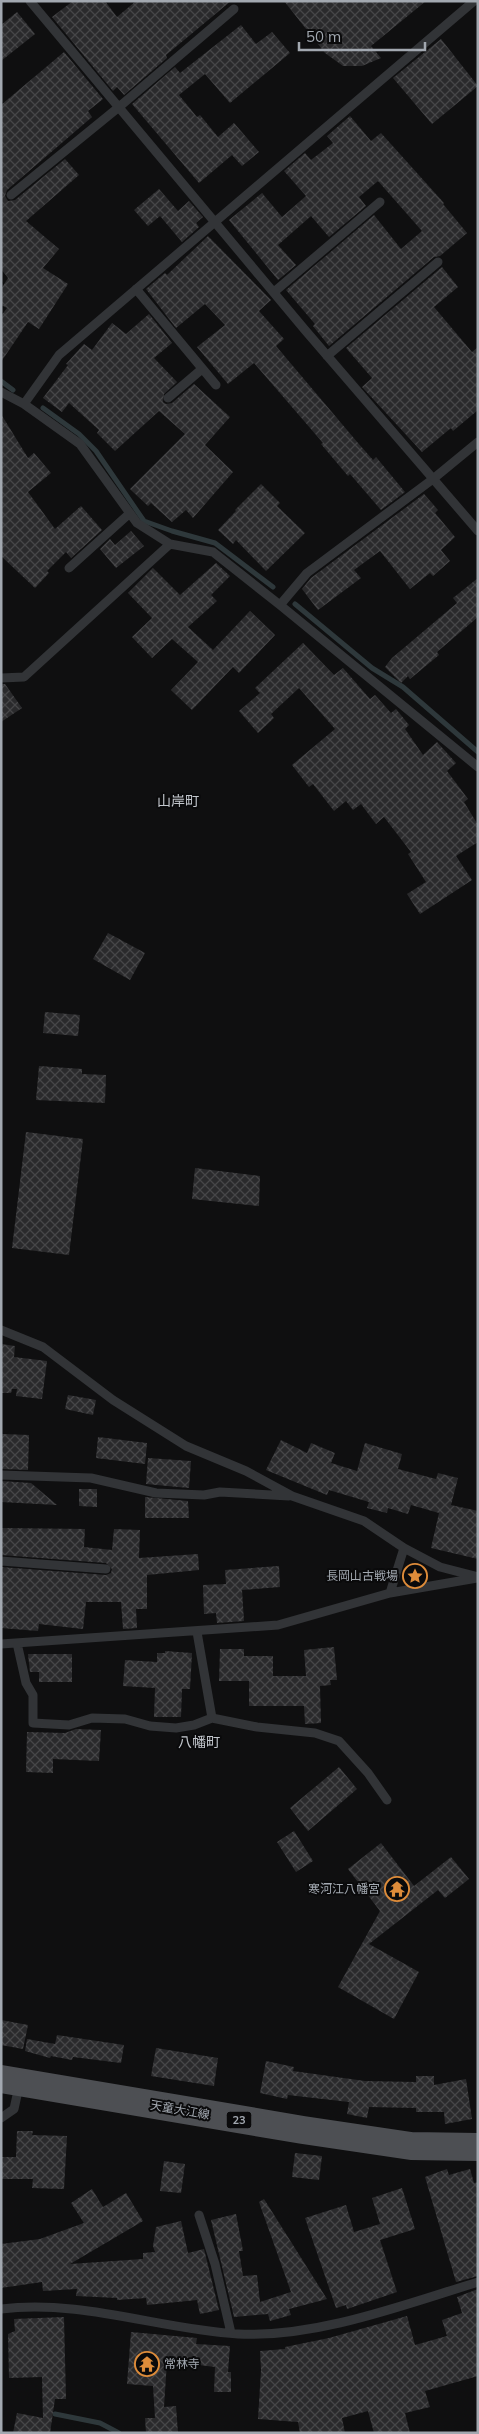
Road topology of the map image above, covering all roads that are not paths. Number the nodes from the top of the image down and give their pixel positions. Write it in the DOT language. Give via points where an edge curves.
graph roads {
  1 [pos="30,1"];
  2 [pos="474,1"];
  3 [pos="234,9"];
  4 [pos="119,107"];
  5 [pos="10,195"];
  6 [pos="380,202"];
  7 [pos="215,221"];
  8 [pos="438,262"];
  9 [pos="136,289"];
  10 [pos="274,292"];
  11 [pos="327,356"];
  12 [pos="202,369"];
  13 [pos="216,385"];
  14 [pos="1,392"];
  15 [pos="168,398"];
  16 [pos="24,404"];
  17 [pos="478,442"];
  18 [pos="432,479"];
  19 [pos="130,513"];
  20 [pos="478,531"];
  21 [pos="170,544"];
  22 [pos="69,568"];
  23 [pos="280,605"];
  24 [pos="1,678"];
  25 [pos="478,768"];
  26 [pos="1,1330"];
  27 [pos="1,1475"];
  28 [pos="292,1496"];
  29 [pos="404,1548"];
  30 [pos="1,1561"];
  31 [pos="106,1569"];
  32 [pos="478,1578"];
  33 [pos="390,1593"];
  34 [pos="197,1632"];
  35 [pos="17,1643"];
  36 [pos="1,1644"];
  37 [pos="212,1718"];
  38 [pos="387,1800"];
  39 [pos="10,2081"];
  40 [pos="1,2118"];
  41 [pos="478,2147"];
  42 [pos="198,2215"];
  43 [pos="478,2282"];
  44 [pos="1,2309"];
  45 [pos="231,2334"];
  1 -- 4 [label="lane"];
  2 -- 7 [label="lane"];
  3 -- 4 [label="lane"];
  4 -- 5 [label="lane"];
  4 -- 7 [label="lane"];
  6 -- 10 [label="lane"];
  7 -- 9 [label="lane"];
  7 -- 10 [label="lane"];
  8 -- 11 [label="lane"];
  9 -- 12 [label="lane"];
  9 -- 16 [label="lane" via="59,355"];
  10 -- 11 [label="lane"];
  11 -- 18 [label="lane"];
  12 -- 13 [label="lane"];
  12 -- 15 [label="lane"];
  14 -- 16 [label="lane"];
  16 -- 19 [label="lane" via="80,444"];
  17 -- 18 [label="lane"];
  18 -- 20 [label="lane"];
  18 -- 23 [label="lane" via="307,573"];
  19 -- 21 [label="lane" via="137,523"];
  19 -- 22 [label="lane"];
  21 -- 23 [label="lane" via="212,552"];
  21 -- 24 [label="lane" via="24,677"];
  23 -- 25 [label="lane"];
  26 -- 28 [label="lane" via="43,1347 113,1400 186,1446"];
  27 -- 28 [label="lane" via="91,1478 156,1493"];
  28 -- 29 [label="lane" via="364,1521"];
  29 -- 32 [label="lane" via="440,1567"];
  29 -- 33 [label="lane"];
  30 -- 31 [label="lane"];
  32 -- 33 [label="lane"];
  33 -- 34 [label="lane" via="278,1626"];
  34 -- 35 [label="lane"];
  34 -- 37 [label="lane"];
  35 -- 36 [label="lane"];
  35 -- 37 [label="lane" via="32,1695 33,1723 69,1725 92,1718 176,1728"];
  37 -- 38 [label="lane" via="256,1727 314,1732 339,1741"];
  39 -- 40 [label="lane" via="14,2109"];
  39 -- 41 [label="main road, 天童大江線 / 23" via="411,2146"];
  42 -- 45 [label="lane" via="215,2264"];
  43 -- 45 [label="lane" via="306,2331"];
  44 -- 45 [label="lane" via="44,2306"];
}
